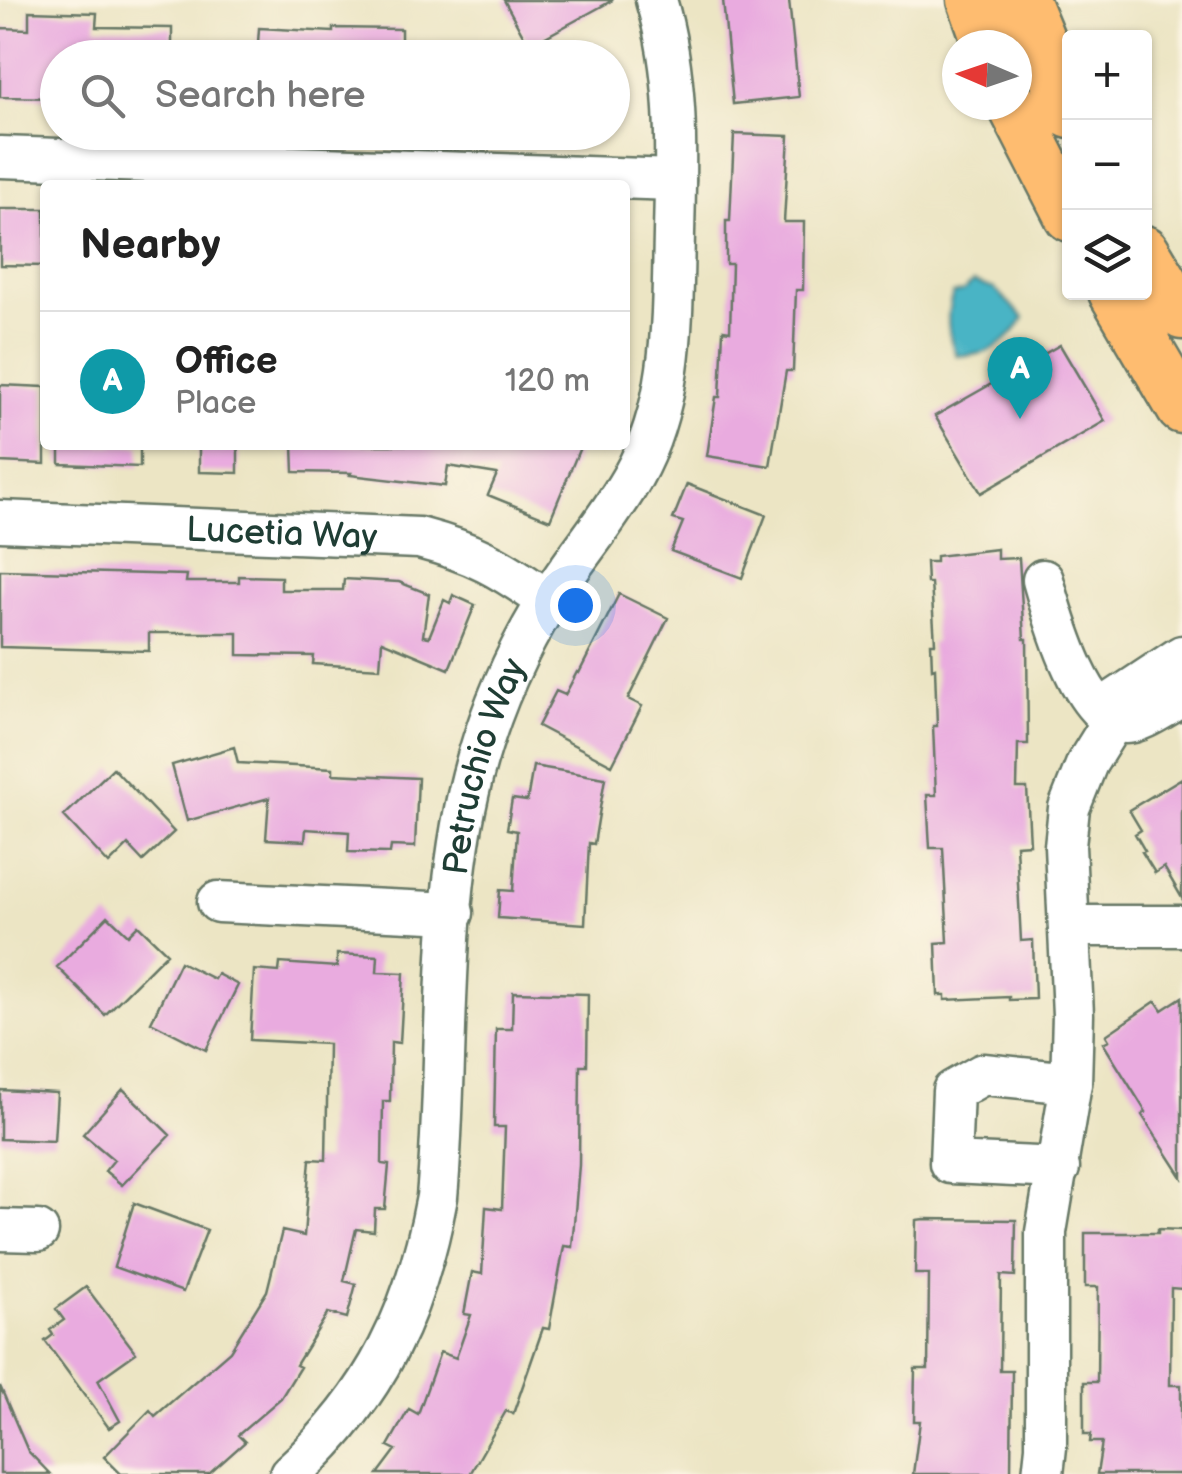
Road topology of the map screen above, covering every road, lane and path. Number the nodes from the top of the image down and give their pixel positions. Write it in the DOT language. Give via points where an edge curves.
graph roads {
  1 [pos="656,0"];
  2 [pos="973,0"];
  3 [pos="1023,0"];
  4 [pos="984,30"];
  5 [pos="1062,94"];
  6 [pos="1021,120"];
  7 [pos="0,157"];
  8 [pos="675,180"];
  9 [pos="1067,210"];
  10 [pos="1152,264"];
  11 [pos="1119,300"];
  12 [pos="1182,314"];
  13 [pos="1182,408"];
  14 [pos="0,521"];
  15 [pos="1043,580"];
  16 [pos="548,601"];
  17 [pos="1182,656"];
  18 [pos="1182,696"];
  19 [pos="1113,720"];
  20 [pos="218,902"];
  21 [pos="453,913"];
  22 [pos="1069,926"];
  23 [pos="1182,926"];
  24 [pos="1071,1083"];
  25 [pos="1059,1168"];
  26 [pos="290,1474"];
  27 [pos="1043,1474"];
  1 -- 8 [label="street, Petruchio Way" via="671,61"];
  2 -- 4 [label="main road"];
  3 -- 5 [label="main road"];
  6 -- 9 [label="main road"];
  7 -- 8 [label="street"];
  8 -- 16 [label="street, Petruchio Way" via="669,360 656,420 620,498"];
  10 -- 12 [label="main road"];
  11 -- 13 [label="main road"];
  14 -- 16 [label="street, Lucetia Way" via="418,538 464,550"];
  15 -- 19 [label="street" via="1084,692"];
  16 -- 21 [label="street, Petruchio Way" via="514,663 478,756 461,827"];
  17 -- 19 [label="street" via="1114,702"];
  18 -- 19 [label="street" via="1130,724"];
  19 -- 22 [label="street" via="1069,808"];
  20 -- 21 [label="street"];
  21 -- 26 [label="street, Petruchio Way" via="437,1197 419,1276 367,1388"];
  22 -- 23 [label="street"];
  22 -- 24 [label="street"];
  24 -- 25 [label="street"];
  24 -- 25 [label="street" via="983,1074 953,1091 950,1163"];
  25 -- 27 [label="street" via="1046,1232"];
}
